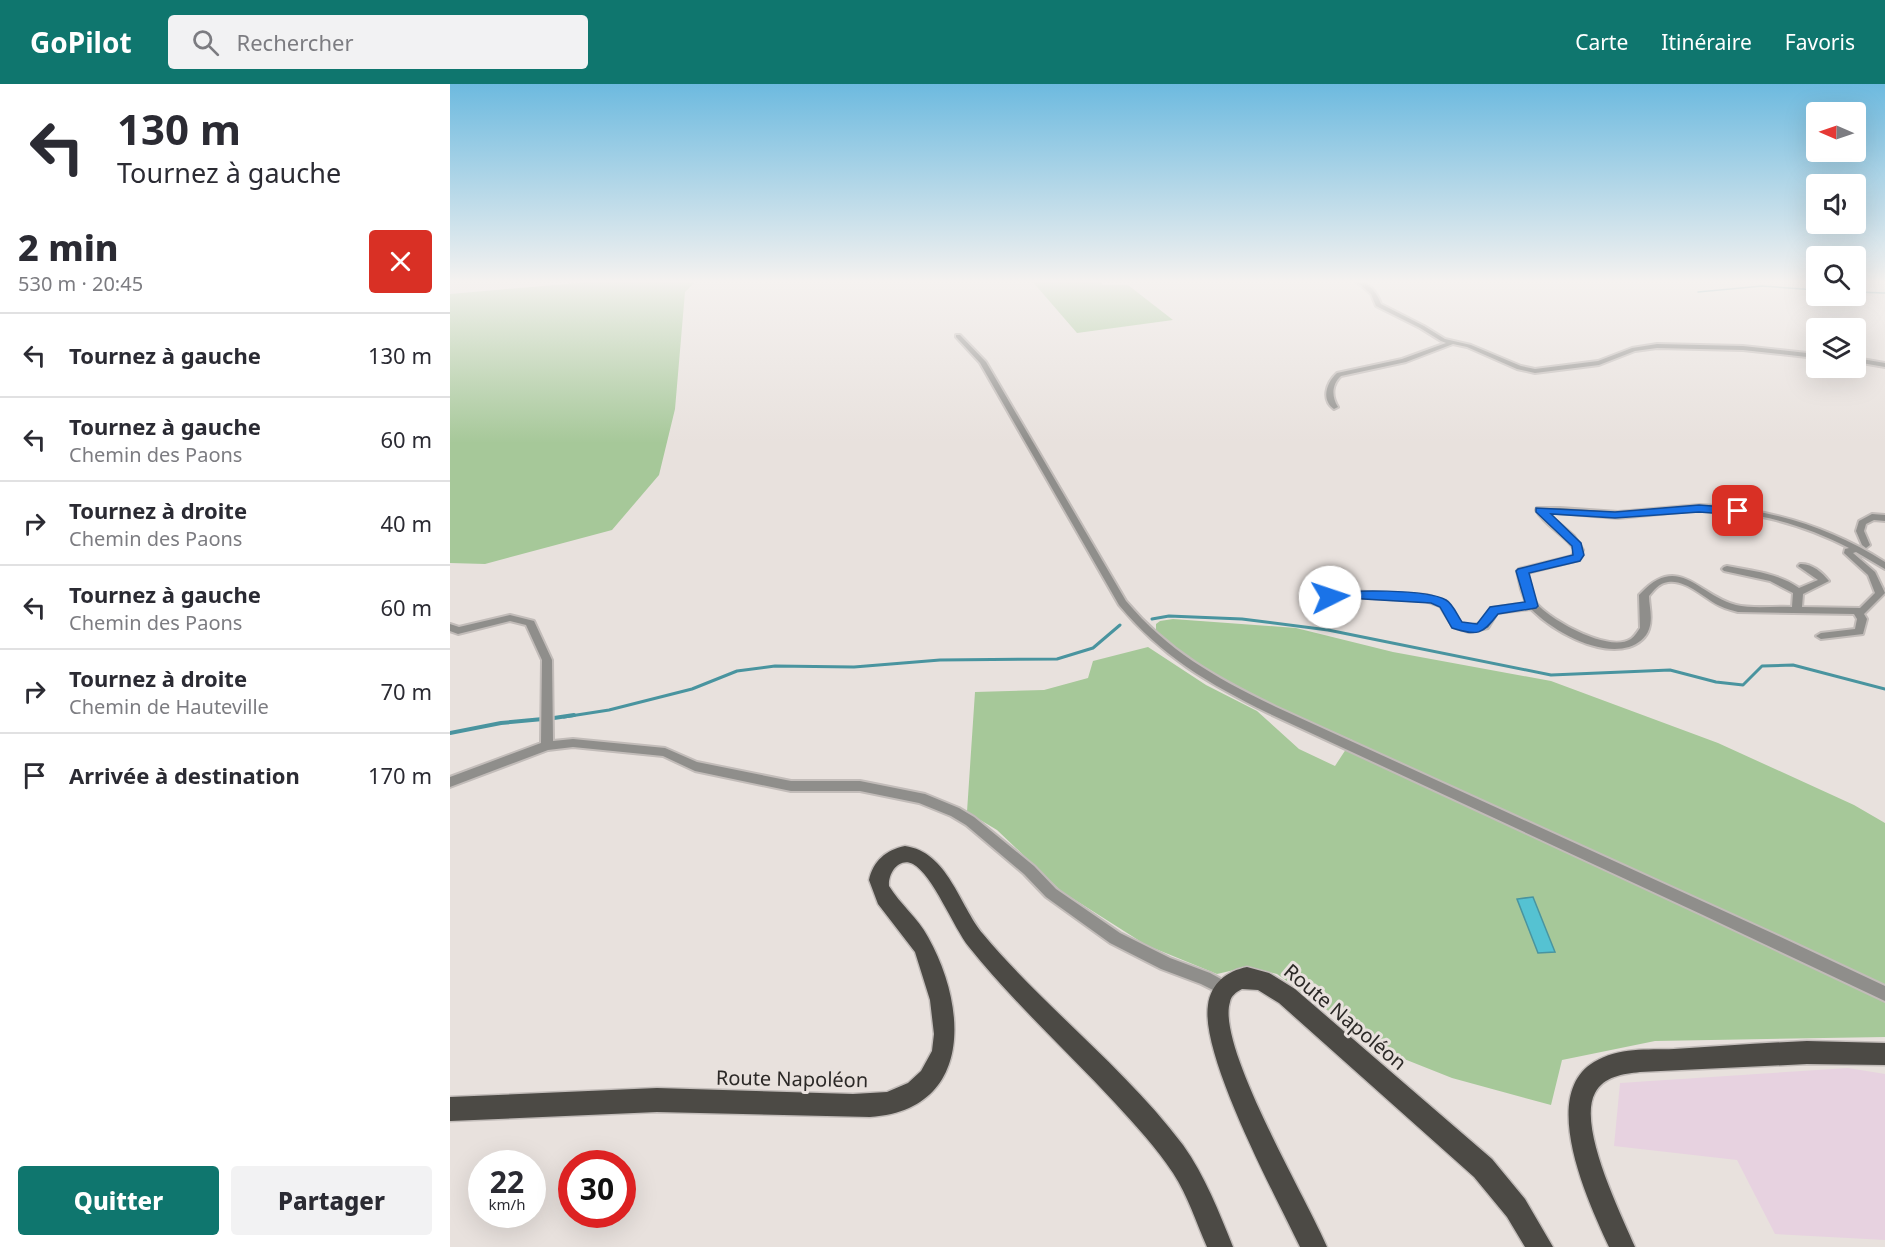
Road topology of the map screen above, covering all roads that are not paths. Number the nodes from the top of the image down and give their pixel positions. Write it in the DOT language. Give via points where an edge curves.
graph roads {
  1 [pos="1436,335"];
  2 [pos="958,336"];
  3 [pos="1451,343"];
  4 [pos="1806,355"];
  5 [pos="1866,362"];
  6 [pos="1885,365"];
  7 [pos="1334,407"];
  8 [pos="1885,518"];
  9 [pos="1862,549"];
  10 [pos="1885,565"];
  11 [pos="1803,566"];
  12 [pos="1727,569"];
  13 [pos="1798,592"];
  14 [pos="1312,602"];
  15 [pos="1532,606"];
  16 [pos="1797,609"];
  17 [pos="1858,612"];
  18 [pos="450,627"];
  19 [pos="1821,636"];
  20 [pos="547,746"];
  21 [pos="450,782"];
  22 [pos="1225,989"];
  23 [pos="1885,994"];
  24 [pos="1885,1054"];
  25 [pos="450,1109"];
  26 [pos="1220,1247"];
  27 [pos="1314,1247"];
  28 [pos="1540,1247"];
  29 [pos="1622,1247"];
  1 -- 3 [label="street"];
  2 -- 23 [label="street" via="983,362 1122,603 1141,627 1164,646 1218,684"];
  3 -- 4 [label="street" via="1535,371 1599,363 1634,349 1657,346 1750,348"];
  3 -- 7 [label="street" via="1404,361 1339,374 1329,392"];
  5 -- 6 [label="street"];
  8 -- 9 [label="street" via="1872,517 1862,523"];
  9 -- 10 [label="street"];
  9 -- 10 [label="street" via="1877,553"];
  9 -- 15 [label="street" via="1807,527 1719,509 1615,515 1540,510 1579,550 1576,558 1522,571"];
  9 -- 17 [label="street" via="1848,553 1872,574 1880,593"];
  11 -- 13 [label="street" via="1824,581"];
  12 -- 13 [label="street" via="1775,578"];
  13 -- 16 [label="street"];
  14 -- 15 [label="street" via="1347,594 1427,598 1444,604 1453,621 1469,629 1484,626 1498,608"];
  15 -- 16 [label="street" via="1582,639 1611,645 1641,636 1646,626 1644,595 1664,578 1682,581 1733,608"];
  16 -- 17 [label="street"];
  17 -- 19 [label="street" via="1862,619 1858,632"];
  18 -- 20 [label="street" via="458,631 510,618 530,623 547,660"];
  20 -- 21 [label="street"];
  20 -- 22 [label="street" via="573,742 643,748 664,752 695,766 772,783 874,787 921,798 970,821 1051,893 1114,938"];
  22 -- 27 [label="main road" via="1218,1019 1228,1059"];
  22 -- 28 [label="main road, Route Napoléon" via="1234,981 1255,978 1287,996 1483,1168 1516,1208"];
  24 -- 29 [label="main road" via="1688,1059 1605,1068 1585,1087 1578,1111 1591,1167"];
  25 -- 26 [label="main road, Route Napoléon" via="657,1100 853,1106 897,1101 928,1080 946,1043 941,998 921,944 879,885 886,863 900,855 916,855 930,866 956,912 986,952 1172,1151 1192,1182"];
}
